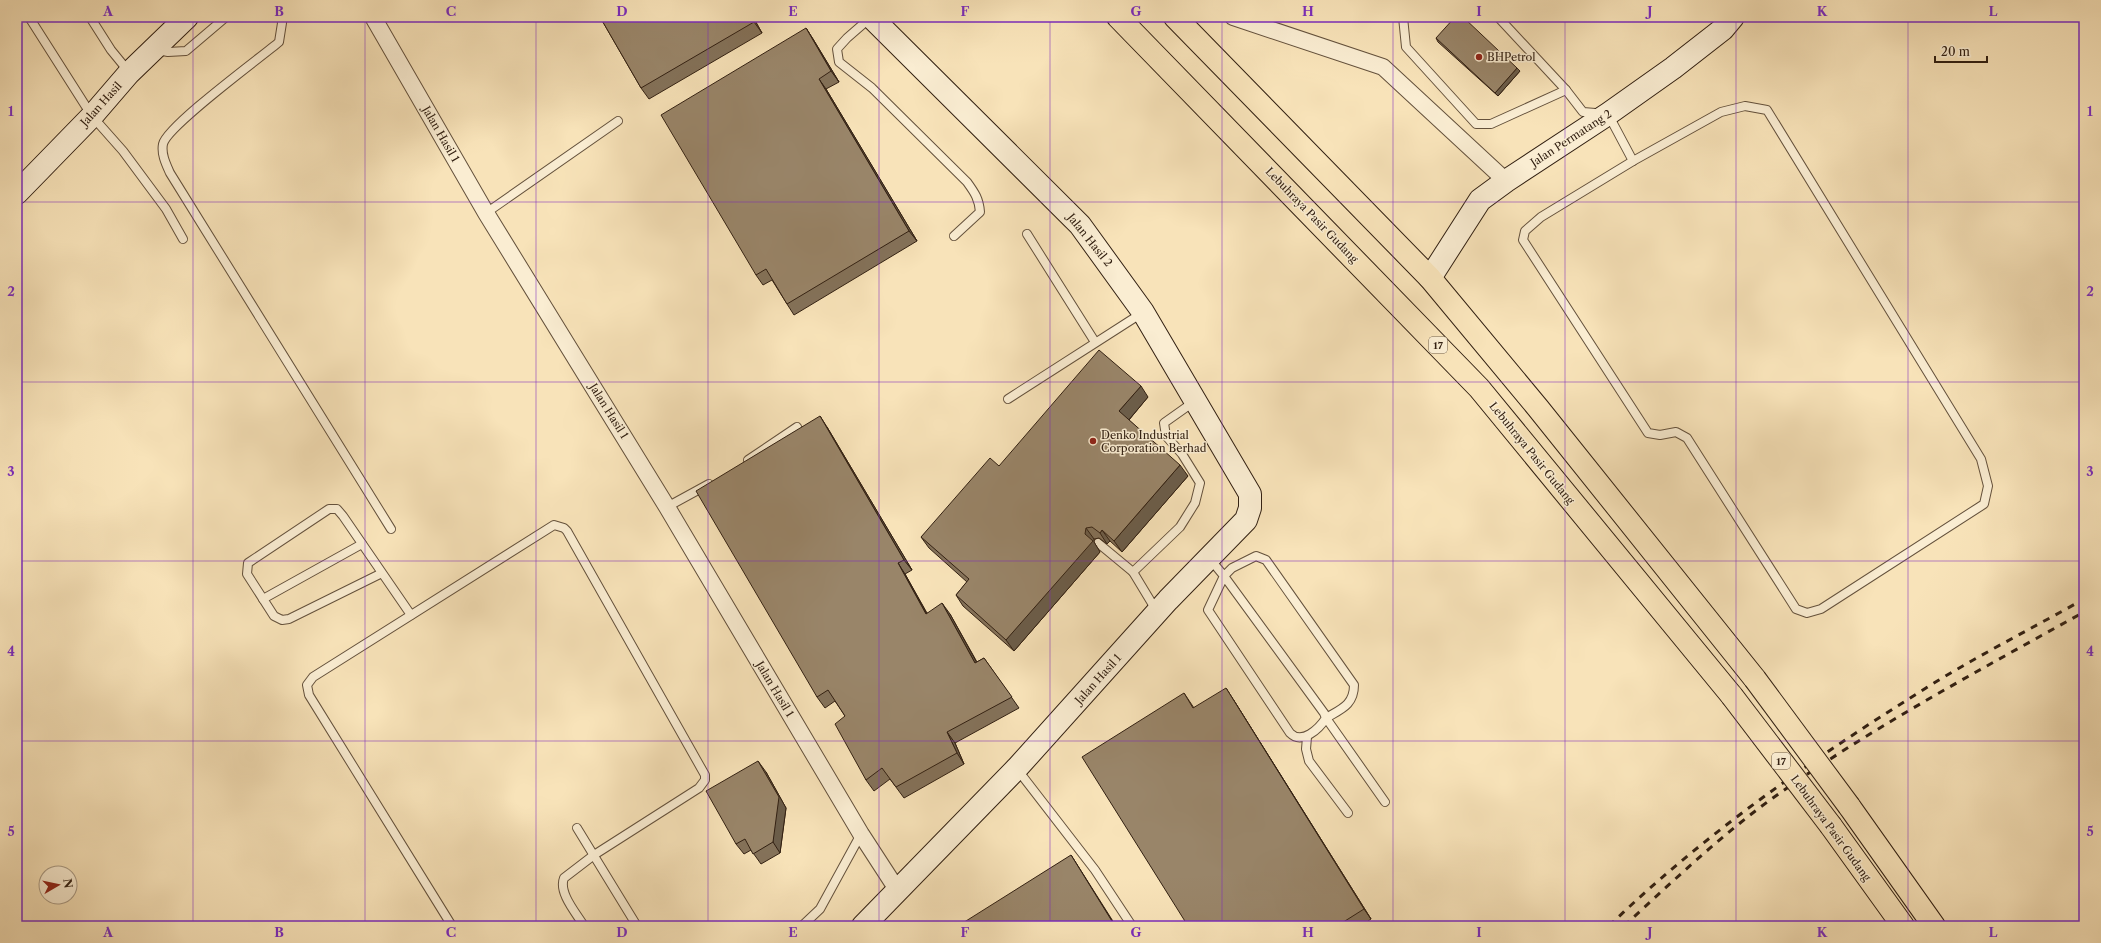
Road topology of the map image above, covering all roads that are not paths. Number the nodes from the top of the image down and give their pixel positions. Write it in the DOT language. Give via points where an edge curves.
graph roads {
  1 [pos="29,17"];
  2 [pos="90,17"];
  3 [pos="187,17"];
  4 [pos="226,17"];
  5 [pos="281,17"];
  6 [pos="373,17"];
  7 [pos="871,17"];
  8 [pos="1118,17"];
  9 [pos="1176,17"];
  10 [pos="1233,17"];
  11 [pos="1403,17"];
  12 [pos="1498,17"];
  13 [pos="1734,17"];
  14 [pos="155,49"];
  15 [pos="129,73"];
  16 [pos="1566,90"];
  17 [pos="1608,114"];
  18 [pos="92,116"];
  19 [pos="618,121"];
  20 [pos="1633,161"];
  21 [pos="1506,180"];
  22 [pos="17,193"];
  23 [pos="486,213"];
  24 [pos="1027,234"];
  25 [pos="954,236"];
  26 [pos="182,239"];
  27 [pos="1430,278"];
  28 [pos="1143,312"];
  29 [pos="1095,342"];
  30 [pos="1008,399"];
  31 [pos="1196,400"];
  32 [pos="797,427"];
  33 [pos="740,465"];
  34 [pos="714,481"];
  35 [pos="1244,484"];
  36 [pos="667,507"];
  37 [pos="391,529"];
  38 [pos="1098,543"];
  39 [pos="362,544"];
  40 [pos="1209,558"];
  41 [pos="1133,572"];
  42 [pos="382,573"];
  43 [pos="1224,576"];
  44 [pos="263,599"];
  45 [pos="1158,613"];
  46 [pos="411,615"];
  47 [pos="1326,718"];
  48 [pos="1307,737"];
  49 [pos="1017,768"];
  50 [pos="1385,802"];
  51 [pos="1348,813"];
  52 [pos="577,828"];
  53 [pos="861,834"];
  54 [pos="594,856"];
  55 [pos="898,892"];
  56 [pos="1933,925"];
  57 [pos="452,926"];
  58 [pos="584,926"];
  59 [pos="636,926"];
  60 [pos="802,926"];
  61 [pos="863,926"];
  62 [pos="1132,926"];
  63 [pos="1903,926"];
  1 -- 18 [label="lane"];
  2 -- 15 [label="lane"];
  3 -- 14 [label="street, Jalan Hasil"];
  4 -- 14 [label="lane" via="186,51 168,52"];
  5 -- 37 [label="lane" via="279,42 183,119 163,144 163,156 170,173"];
  6 -- 23 [label="street, Jalan Hasil 1"];
  7 -- 25 [label="lane" via="837,49 839,62 872,88 967,182 979,200 980,212"];
  7 -- 28 [label="street, Jalan Hasil 2" via="1080,225"];
  8 -- 63 [label="highway, Lebuhraya Pasir Gudang / 17, bridge" via="1479,388 1732,696"];
  9 -- 27 [label="highway, 17"];
  10 -- 21 [label="street" via="1383,67"];
  11 -- 16 [label="lane" via="1406,47 1476,124 1491,124"];
  12 -- 16 [label="lane"];
  13 -- 17 [label="street, Jalan Permatang 2" via="1723,29 1673,68"];
  14 -- 15 [label="street, Jalan Hasil"];
  15 -- 18 [label="street, Jalan Hasil"];
  16 -- 17 [label="lane" via="1583,112"];
  17 -- 20 [label="lane"];
  17 -- 21 [label="street, Jalan Permatang 2"];
  18 -- 22 [label="street, Jalan Hasil"];
  18 -- 26 [label="lane" via="166,209"];
  19 -- 23 [label="lane"];
  20 -- 20 [label="lane" via="1541,217 1525,231 1523,240 1648,433 1660,435 1676,432 1687,438 1796,609 1807,613 1821,608 1984,504 1988,486 1981,459 1767,110 1745,106 1721,112"];
  21 -- 27 [label="street, Jalan Permatang 2" via="1480,200"];
  23 -- 36 [label="street, Jalan Hasil 1"];
  24 -- 29 [label="lane"];
  27 -- 56 [label="highway, 17, bridge" via="1538,408 1755,679"];
  28 -- 29 [label="lane"];
  28 -- 31 [label="street, Jalan Hasil 2"];
  29 -- 30 [label="lane"];
  31 -- 35 [label="street, Jalan Hasil 2"];
  31 -- 41 [label="lane" via="1164,423 1166,436 1182,454 1200,482 1195,503 1180,527"];
  32 -- 33 [label="lane"];
  34 -- 36 [label="lane"];
  35 -- 40 [label="street, Jalan Hasil 1" via="1250,494 1250,508 1246,520"];
  36 -- 53 [label="street, Jalan Hasil 1"];
  38 -- 41 [label="lane"];
  39 -- 42 [label="lane"];
  39 -- 44 [label="lane"];
  39 -- 44 [label="lane" via="337,509 329,509 248,563 247,574"];
  40 -- 43 [label="lane"];
  40 -- 45 [label="street, Jalan Hasil 1"];
  41 -- 45 [label="lane"];
  42 -- 44 [label="lane" via="289,619 282,620 274,616"];
  42 -- 46 [label="lane"];
  43 -- 47 [label="lane"];
  43 -- 47 [label="lane" via="1232,568 1250,558 1256,556 1266,560 1354,686 1350,704"];
  43 -- 48 [label="lane" via="1208,606 1209,614 1290,733 1298,737"];
  45 -- 49 [label="street, Jalan Hasil 1"];
  46 -- 54 [label="lane" via="549,527 560,525 567,531 705,775 705,780 699,788"];
  46 -- 57 [label="lane" via="313,677 307,685 307,690"];
  47 -- 48 [label="lane"];
  47 -- 50 [label="lane"];
  48 -- 51 [label="lane" via="1309,761"];
  49 -- 55 [label="street, Jalan Hasil 1"];
  49 -- 62 [label="lane" via="1094,870"];
  52 -- 54 [label="lane"];
  53 -- 55 [label="street, Jalan Hasil 1"];
  53 -- 60 [label="lane" via="820,909"];
  54 -- 58 [label="lane" via="562,882 564,892"];
  54 -- 59 [label="lane"];
  55 -- 61 [label="street"];
}
